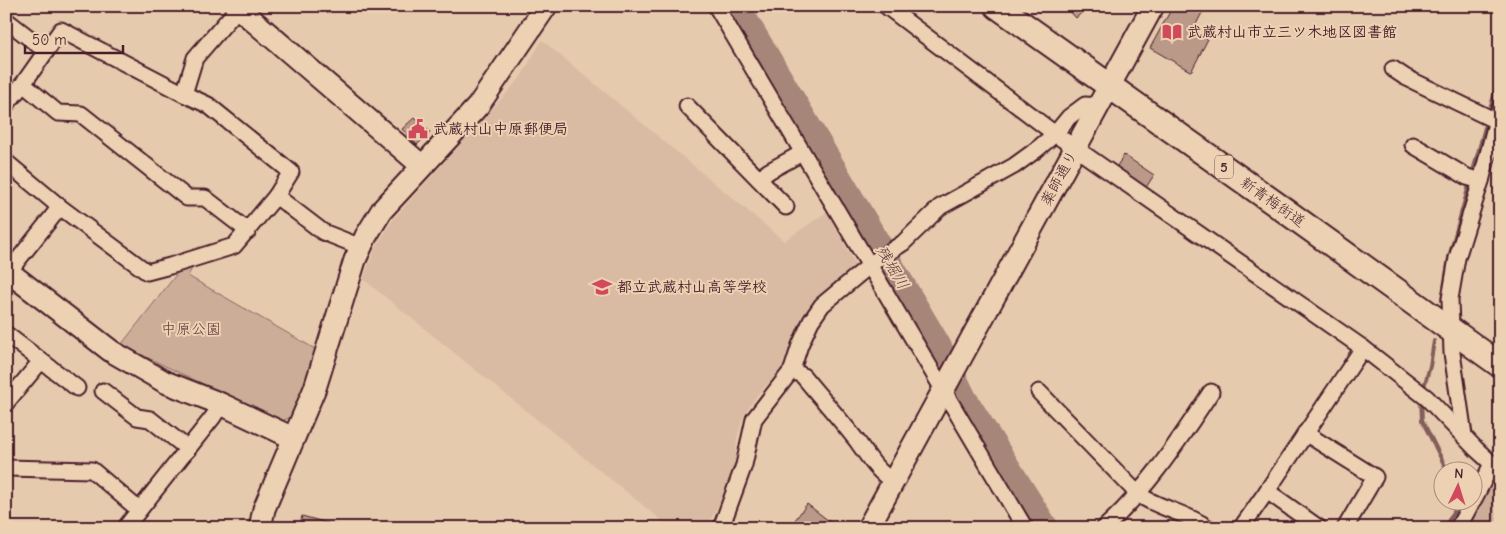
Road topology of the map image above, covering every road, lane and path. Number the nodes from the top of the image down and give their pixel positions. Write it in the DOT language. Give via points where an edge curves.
graph roads {
  1 [pos="546,6"];
  2 [pos="716,6"];
  3 [pos="886,6"];
  4 [pos="997,6"];
  5 [pos="1153,6"];
  6 [pos="238,7"];
  7 [pos="6,20"];
  8 [pos="46,51"];
  9 [pos="1393,69"];
  10 [pos="23,84"];
  11 [pos="184,94"];
  12 [pos="1104,96"];
  13 [pos="6,105"];
  14 [pos="687,106"];
  15 [pos="1493,115"];
  16 [pos="1054,134"];
  17 [pos="1413,145"];
  18 [pos="1075,148"];
  19 [pos="802,153"];
  20 [pos="6,162"];
  21 [pos="421,165"];
  22 [pos="759,179"];
  23 [pos="1474,179"];
  24 [pos="276,196"];
  25 [pos="60,207"];
  26 [pos="786,207"];
  27 [pos="248,231"];
  28 [pos="361,247"];
  29 [pos="872,263"];
  30 [pos="7,272"];
  31 [pos="1450,329"];
  32 [pos="6,334"];
  33 [pos="1363,348"];
  34 [pos="41,360"];
  35 [pos="1500,365"];
  36 [pos="792,370"];
  37 [pos="77,388"];
  38 [pos="944,388"];
  39 [pos="103,390"];
  40 [pos="1039,392"];
  41 [pos="1211,392"];
  42 [pos="6,403"];
  43 [pos="220,404"];
  44 [pos="1305,433"];
  45 [pos="1464,435"];
  46 [pos="293,438"];
  47 [pos="188,449"];
  48 [pos="6,468"];
  49 [pos="1496,468"];
  50 [pos="893,481"];
  51 [pos="1484,485"];
  52 [pos="1266,491"];
  53 [pos="1138,494"];
  54 [pos="139,510"];
  55 [pos="1467,512"];
  56 [pos="125,528"];
  57 [pos="260,528"];
  58 [pos="721,528"];
  59 [pos="868,528"];
  60 [pos="1025,528"];
  61 [pos="1104,528"];
  62 [pos="1208,528"];
  63 [pos="1241,528"];
  64 [pos="1319,528"];
  65 [pos="1345,528"];
  66 [pos="1458,528"];
  1 -- 21 [label="street" via="478,106"];
  2 -- 19 [label="street"];
  3 -- 16 [label="street"];
  4 -- 12 [label="main road, 新青梅街道 / 5"];
  5 -- 12 [label="street, 薬師通り"];
  6 -- 11 [label="street" via="194,58"];
  6 -- 21 [label="street"];
  7 -- 8 [label="street"];
  8 -- 10 [label="street"];
  8 -- 11 [label="street" via="61,30"];
  9 -- 15 [label="street"];
  10 -- 13 [label="street"];
  10 -- 27 [label="street" via="58,114 82,114 187,198 205,198"];
  11 -- 24 [label="street" via="208,105 291,172"];
  12 -- 16 [label="street" via="1069,117"];
  12 -- 18 [label="street, 薬師通り"];
  12 -- 31 [label="main road, 新青梅街道 / 5"];
  14 -- 22 [label="street"];
  15 -- 23 [label="street"];
  16 -- 18 [label="street"];
  16 -- 29 [label="street" via="1014,166 940,207 898,247"];
  17 -- 23 [label="street"];
  18 -- 33 [label="street"];
  18 -- 38 [label="street, 薬師通り"];
  19 -- 22 [label="street"];
  19 -- 29 [label="street"];
  20 -- 25 [label="street"];
  21 -- 28 [label="street" via="382,210"];
  22 -- 26 [label="street"];
  23 -- 31 [label="street" via="1450,299"];
  24 -- 27 [label="street"];
  24 -- 28 [label="street" via="324,232"];
  25 -- 27 [label="street" via="147,272 234,246"];
  25 -- 30 [label="street"];
  28 -- 46 [label="street" via="315,388"];
  29 -- 36 [label="street" via="822,305 811,321"];
  29 -- 38 [label="street"];
  30 -- 43 [label="street" via="111,351 165,382"];
  31 -- 35 [label="main road, 新青梅街道 / 5"];
  31 -- 45 [label="street"];
  32 -- 34 [label="street"];
  33 -- 44 [label="street"];
  33 -- 45 [label="street" via="1423,394"];
  34 -- 37 [label="street"];
  34 -- 42 [label="street"];
  36 -- 50 [label="street" via="803,376 875,466"];
  36 -- 58 [label="street" via="754,419 744,465"];
  38 -- 50 [label="street, 薬師通り"];
  38 -- 60 [label="street"];
  39 -- 47 [label="street" via="137,417 150,419"];
  40 -- 53 [label="street"];
  41 -- 53 [label="street" via="1170,455"];
  43 -- 46 [label="street"];
  43 -- 47 [label="street"];
  44 -- 52 [label="street"];
  44 -- 65 [label="street" via="1375,477"];
  45 -- 49 [label="street"];
  46 -- 57 [label="street" via="264,509"];
  47 -- 54 [label="street"];
  48 -- 54 [label="street" via="92,470"];
  49 -- 51 [label="street"];
  50 -- 59 [label="street, 薬師通り"];
  52 -- 63 [label="street"];
  52 -- 64 [label="street"];
  53 -- 61 [label="street"];
  53 -- 62 [label="street"];
  54 -- 56 [label="street"];
  55 -- 66 [label="street"];
}
